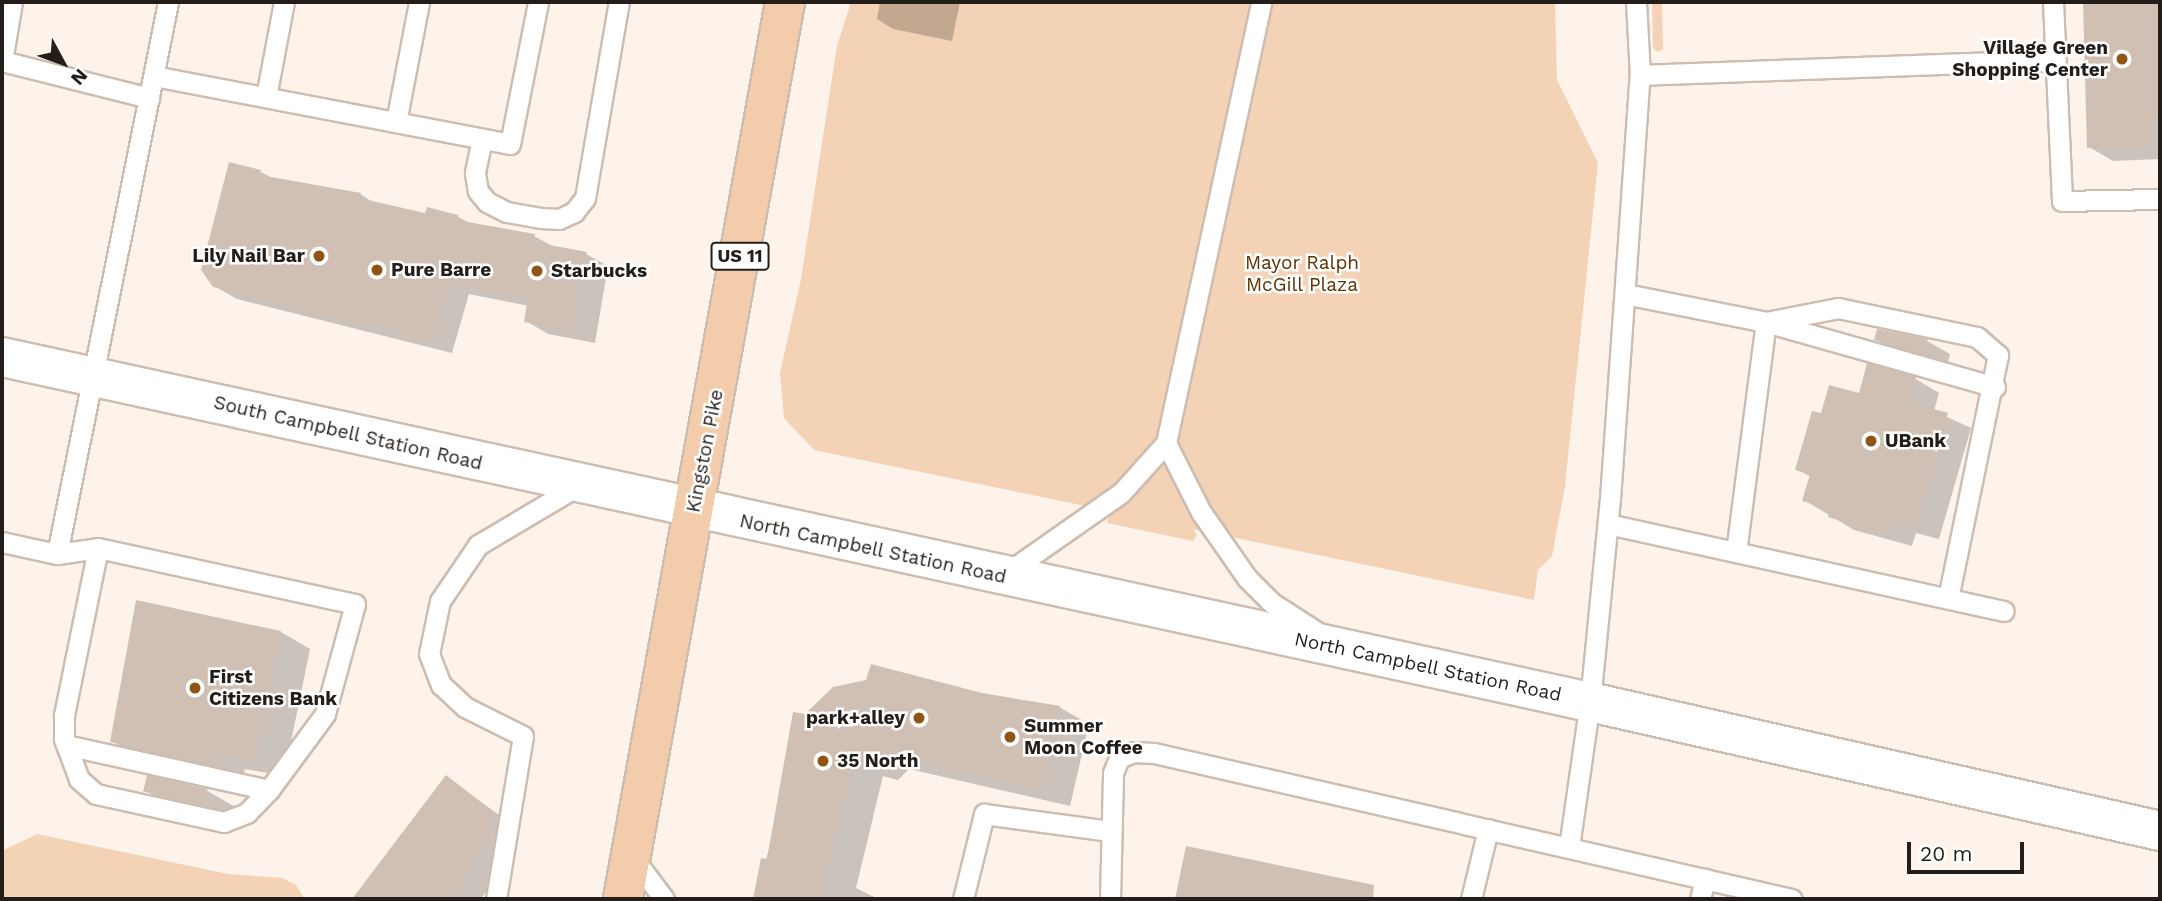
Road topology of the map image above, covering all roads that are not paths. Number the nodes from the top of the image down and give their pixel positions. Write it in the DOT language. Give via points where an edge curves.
graph roads {
  1 [pos="12,2"];
  2 [pos="168,2"];
  3 [pos="284,2"];
  4 [pos="419,2"];
  5 [pos="538,2"];
  6 [pos="620,2"];
  7 [pos="785,2"];
  8 [pos="1261,2"];
  9 [pos="1636,2"];
  10 [pos="2053,2"];
  11 [pos="2056,60"];
  12 [pos="2,62"];
  13 [pos="1640,75"];
  14 [pos="154,76"];
  15 [pos="266,97"];
  16 [pos="149,99"];
  17 [pos="396,122"];
  18 [pos="482,139"];
  19 [pos="2160,199"];
  20 [pos="1625,294"];
  21 [pos="1766,322"];
  22 [pos="2,357"];
  23 [pos="89,375"];
  24 [pos="1995,387"];
  25 [pos="1166,443"];
  26 [pos="579,485"];
  27 [pos="694,510"];
  28 [pos="1608,524"];
  29 [pos="2,542"];
  30 [pos="98,548"];
  31 [pos="1735,552"];
  32 [pos="57,554"];
  33 [pos="1001,576"];
  34 [pos="1948,598"];
  35 [pos="2004,611"];
  36 [pos="1344,650"];
  37 [pos="1590,702"];
  38 [pos="66,745"];
  39 [pos="269,790"];
  40 [pos="1488,829"];
  41 [pos="1110,831"];
  42 [pos="2160,831"];
  43 [pos="1569,847"];
  44 [pos="631,855"];
  45 [pos="1705,879"];
  46 [pos="496,899"];
  47 [pos="623,899"];
  48 [pos="664,899"];
  49 [pos="963,899"];
  50 [pos="1110,899"];
  51 [pos="1472,899"];
  52 [pos="1700,899"];
  53 [pos="1792,899"];
  1 -- 12 [label="lane"];
  2 -- 14 [label="lane"];
  3 -- 15 [label="lane"];
  4 -- 17 [label="lane"];
  5 -- 18 [label="lane" via="510,144"];
  6 -- 18 [label="lane" via="585,198 573,212 559,219 541,218 507,212 487,202 478,191 475,173"];
  7 -- 27 [label="main road, Kingston Pike / US 11"];
  8 -- 25 [label="lane"];
  9 -- 13 [label="lane"];
  10 -- 11 [label="lane"];
  11 -- 13 [label="lane"];
  11 -- 19 [label="lane" via="2062,201"];
  12 -- 16 [label="lane"];
  13 -- 20 [label="lane"];
  14 -- 15 [label="lane"];
  14 -- 16 [label="lane"];
  15 -- 17 [label="lane"];
  16 -- 23 [label="lane"];
  17 -- 18 [label="lane"];
  20 -- 21 [label="lane"];
  20 -- 28 [label="lane"];
  21 -- 24 [label="lane"];
  21 -- 24 [label="lane" via="1838,308 1977,337 1998,355"];
  21 -- 31 [label="lane"];
  22 -- 23 [label="main road, South Campbell Station Road"];
  23 -- 26 [label="main road, South Campbell Station Road"];
  23 -- 32 [label="lane"];
  24 -- 34 [label="lane"];
  25 -- 33 [label="lane" via="1121,493 1037,556"];
  25 -- 36 [label="lane" via="1201,512 1247,578 1272,603"];
  26 -- 27 [label="main road, South Campbell Station Road"];
  26 -- 46 [label="lane" via="478,545 440,601 429,654 441,685 465,707 523,736"];
  27 -- 33 [label="main road, North Campbell Station Road"];
  27 -- 44 [label="main road, Kingston Pike / US 11"];
  28 -- 31 [label="lane"];
  28 -- 37 [label="lane"];
  29 -- 32 [label="lane"];
  30 -- 32 [label="lane"];
  30 -- 38 [label="lane" via="64,715"];
  30 -- 39 [label="lane" via="355,604 325,714"];
  31 -- 34 [label="lane"];
  33 -- 36 [label="main road, North Campbell Station Road"];
  34 -- 35 [label="lane"];
  36 -- 37 [label="main road, North Campbell Station Road"];
  37 -- 42 [label="main road, North Campbell Station Road"];
  37 -- 43 [label="lane"];
  38 -- 39 [label="lane"];
  38 -- 39 [label="lane" via="79,779 96,794 224,822 247,813"];
  40 -- 41 [label="lane" via="1134,752 1119,758 1113,773"];
  40 -- 43 [label="lane"];
  40 -- 51 [label="lane"];
  41 -- 49 [label="lane" via="984,814"];
  41 -- 50 [label="lane"];
  43 -- 45 [label="lane"];
  44 -- 47 [label="main road, Kingston Pike / US 11"];
  44 -- 48 [label="lane"];
  45 -- 52 [label="lane"];
  45 -- 53 [label="lane"];
}
